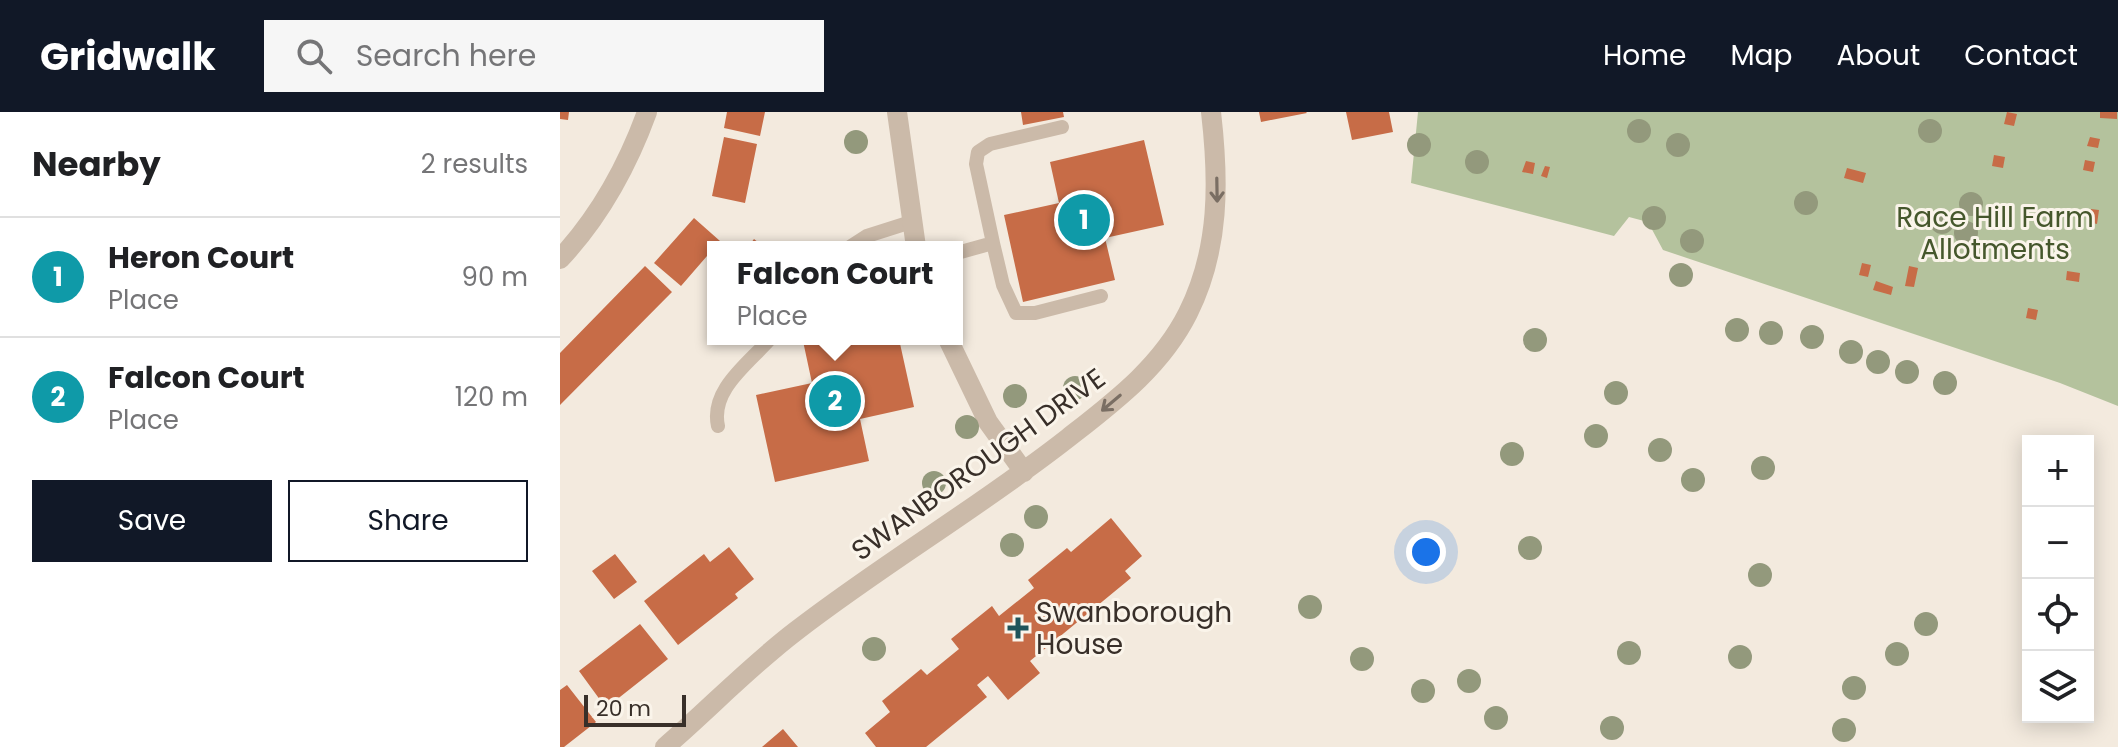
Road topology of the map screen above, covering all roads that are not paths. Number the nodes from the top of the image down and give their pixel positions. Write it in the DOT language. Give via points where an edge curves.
graph roads {
  1 [pos="647,112"];
  2 [pos="897,112"];
  3 [pos="1211,112"];
  4 [pos="1062,127"];
  5 [pos="911,222"];
  6 [pos="859,241"];
  7 [pos="915,241"];
  8 [pos="993,243"];
  9 [pos="963,251"];
  10 [pos="560,259"];
  11 [pos="1101,296"];
  12 [pos="765,345"];
  13 [pos="951,345"];
  14 [pos="718,426"];
  15 [pos="1024,472"];
  16 [pos="665,747"];
  1 -- 10 [label="street" via="608,198"];
  2 -- 5 [label="street"];
  3 -- 15 [label="street, SWANBOROUGH DRIVE, one-way" via="1217,207 1206,269 1188,313 1151,368"];
  4 -- 8 [label="lane" via="990,144 978,152"];
  5 -- 6 [label="lane"];
  5 -- 7 [label="street"];
  8 -- 9 [label="lane"];
  8 -- 11 [label="lane" via="1016,313"];
  12 -- 14 [label="lane" via="719,396"];
  13 -- 15 [label="street" via="988,422"];
  15 -- 16 [label="street, SWANBOROUGH DRIVE" via="795,632"];
}
